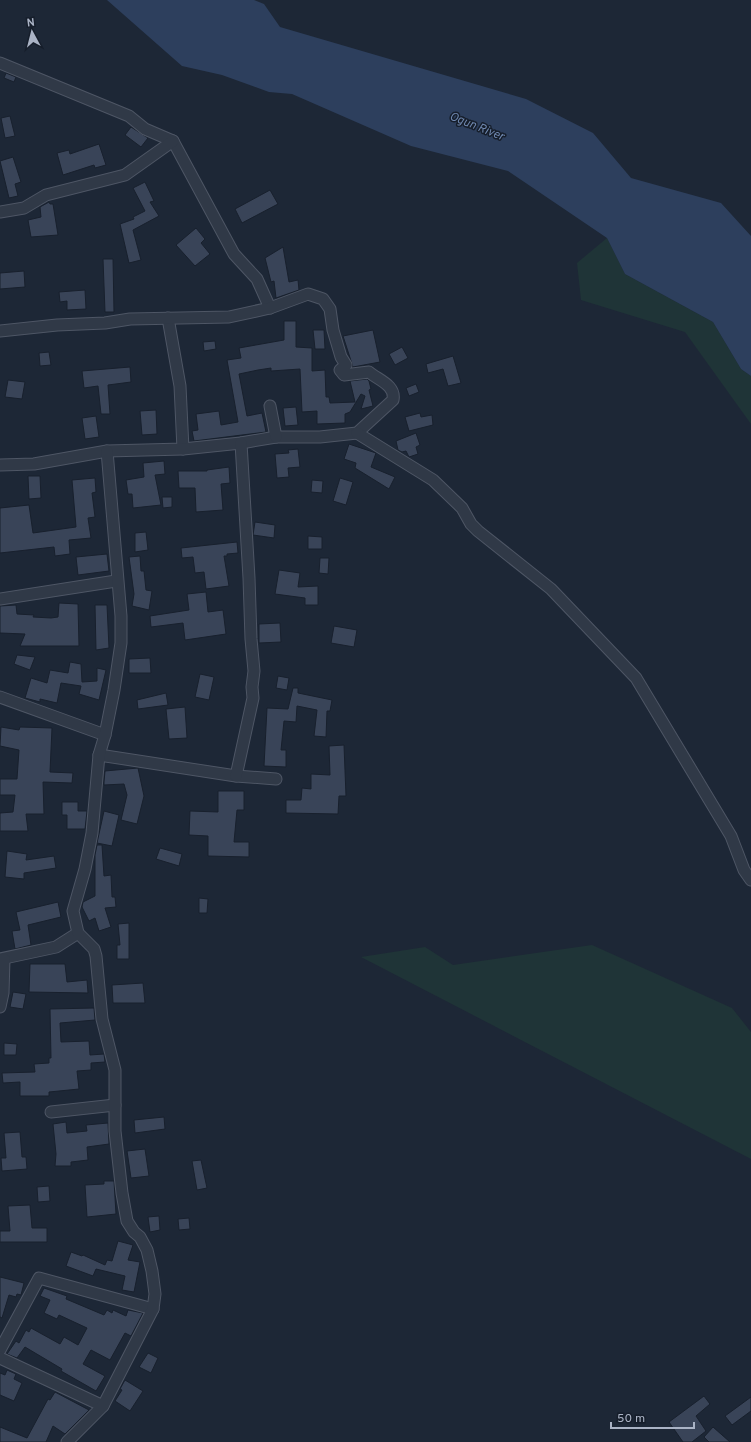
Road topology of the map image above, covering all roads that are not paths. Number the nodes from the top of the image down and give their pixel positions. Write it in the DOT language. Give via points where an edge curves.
graph roads {
  1 [pos="0,63"];
  2 [pos="173,141"];
  3 [pos="0,212"];
  4 [pos="270,308"];
  5 [pos="168,318"];
  6 [pos="0,331"];
  7 [pos="270,406"];
  8 [pos="357,433"];
  9 [pos="276,437"];
  10 [pos="241,443"];
  11 [pos="183,449"];
  12 [pos="107,450"];
  13 [pos="0,465"];
  14 [pos="116,582"];
  15 [pos="0,599"];
  16 [pos="0,697"];
  17 [pos="105,735"];
  18 [pos="99,755"];
  19 [pos="236,776"];
  20 [pos="276,779"];
  21 [pos="751,880"];
  22 [pos="78,933"];
  23 [pos="2,959"];
  24 [pos="0,1007"];
  25 [pos="115,1105"];
  26 [pos="51,1112"];
  27 [pos="153,1309"];
  28 [pos="0,1350"];
  29 [pos="0,1358"];
  30 [pos="103,1406"];
  31 [pos="66,1442"];
  1 -- 2 [label="street" via="129,116 145,129"];
  2 -- 3 [label="street" via="125,175 46,195 24,208"];
  2 -- 4 [label="street" via="234,254 257,279"];
  4 -- 5 [label="street" via="229,317"];
  4 -- 8 [label="street" via="308,294 323,299 330,309 333,330 346,365 340,370 344,375 368,372 392,390 393,400"];
  5 -- 6 [label="street"];
  5 -- 11 [label="street" via="180,386"];
  7 -- 9 [label="street"];
  8 -- 9 [label="street" via="320,437"];
  8 -- 21 [label="street" via="433,480 462,508 478,531 551,589 636,678 730,836 744,870"];
  9 -- 10 [label="street"];
  10 -- 11 [label="street"];
  10 -- 19 [label="street" via="254,671 253,698"];
  11 -- 12 [label="street"];
  12 -- 13 [label="street" via="34,464"];
  12 -- 14 [label="street"];
  14 -- 15 [label="street"];
  14 -- 17 [label="street" via="121,644"];
  16 -- 17 [label="street"];
  17 -- 18 [label="street"];
  18 -- 19 [label="street"];
  18 -- 22 [label="street" via="92,833 73,910"];
  19 -- 20 [label="street"];
  22 -- 23 [label="street" via="56,948"];
  22 -- 25 [label="street" via="94,949 96,956 102,1019 115,1070"];
  23 -- 24 [label="street" via="3,993"];
  25 -- 26 [label="street"];
  25 -- 27 [label="street" via="115,1131 123,1200 127,1221 147,1250 155,1294"];
  27 -- 28 [label="street" via="39,1278"];
  27 -- 30 [label="street"];
  29 -- 30 [label="street"];
  30 -- 31 [label="street"];
}
